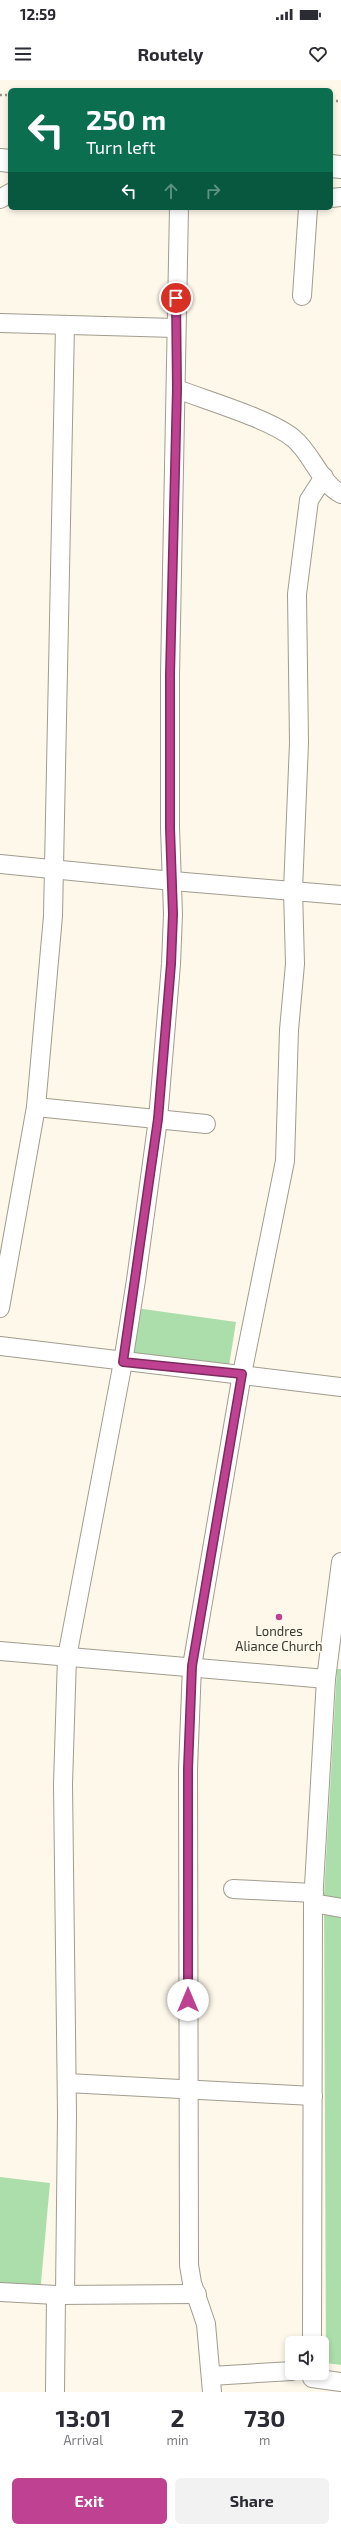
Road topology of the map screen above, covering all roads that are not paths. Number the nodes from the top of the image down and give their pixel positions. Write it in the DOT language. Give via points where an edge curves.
graph roads {
  1 [pos="179,210"];
  2 [pos="308,210"];
  3 [pos="302,296"];
  4 [pos="0,323"];
  5 [pos="65,325"];
  6 [pos="175,328"];
  7 [pos="177,389"];
  8 [pos="324,478"];
  9 [pos="341,494"];
  10 [pos="0,864"];
  11 [pos="54,869"];
  12 [pos="173,881"];
  13 [pos="293,890"];
  14 [pos="341,895"];
  15 [pos="36,1107"];
  16 [pos="158,1119"];
  17 [pos="206,1124"];
  18 [pos="0,1308"];
  19 [pos="0,1346"];
  20 [pos="123,1362"];
  21 [pos="242,1374"];
  22 [pos="341,1387"];
  23 [pos="341,1562"];
  24 [pos="0,1651"];
  25 [pos="67,1657"];
  26 [pos="192,1666"];
  27 [pos="326,1679"];
  28 [pos="233,1889"];
  29 [pos="314,1898"];
  30 [pos="341,1908"];
  31 [pos="67,2084"];
  32 [pos="189,2091"];
  33 [pos="313,2096"];
  34 [pos="0,2292"];
  35 [pos="197,2294"];
  36 [pos="61,2295"];
  37 [pos="312,2336"];
  38 [pos="285,2372"];
  39 [pos="312,2381"];
  40 [pos="341,2382"];
  41 [pos="211,2384"];
  42 [pos="55,2392"];
  1 -- 6 [label="street"];
  2 -- 3 [label="street"];
  4 -- 5 [label="street"];
  5 -- 6 [label="street"];
  5 -- 11 [label="street"];
  6 -- 7 [label="street"];
  7 -- 8 [label="street" via="281,429 302,447"];
  7 -- 12 [label="street" via="170,675 170,828"];
  8 -- 9 [label="street"];
  8 -- 13 [label="street" via="309,500 297,594 299,743"];
  10 -- 11 [label="street"];
  11 -- 12 [label="street"];
  11 -- 15 [label="street" via="53,916"];
  12 -- 13 [label="street"];
  12 -- 16 [label="street" via="171,964"];
  13 -- 14 [label="street"];
  13 -- 21 [label="street" via="295,964 289,1030 285,1161"];
  15 -- 16 [label="street"];
  15 -- 18 [label="street"];
  16 -- 17 [label="street"];
  16 -- 20 [label="street"];
  19 -- 20 [label="street"];
  20 -- 21 [label="street"];
  20 -- 25 [label="street"];
  21 -- 22 [label="street"];
  21 -- 26 [label="street"];
  23 -- 27 [label="street"];
  24 -- 25 [label="street"];
  25 -- 26 [label="street"];
  25 -- 31 [label="street" via="62,1860"];
  26 -- 27 [label="street"];
  26 -- 32 [label="street" via="188,1769"];
  27 -- 29 [label="street"];
  28 -- 29 [label="street"];
  29 -- 30 [label="street"];
  29 -- 33 [label="street"];
  31 -- 32 [label="street"];
  31 -- 36 [label="street"];
  32 -- 33 [label="street"];
  32 -- 35 [label="street" via="189,2265"];
  33 -- 37 [label="street"];
  34 -- 36 [label="street"];
  35 -- 36 [label="street"];
  35 -- 41 [label="street" via="210,2342"];
  36 -- 42 [label="street"];
  38 -- 41 [label="street"];
  39 -- 40 [label="street"];
}
